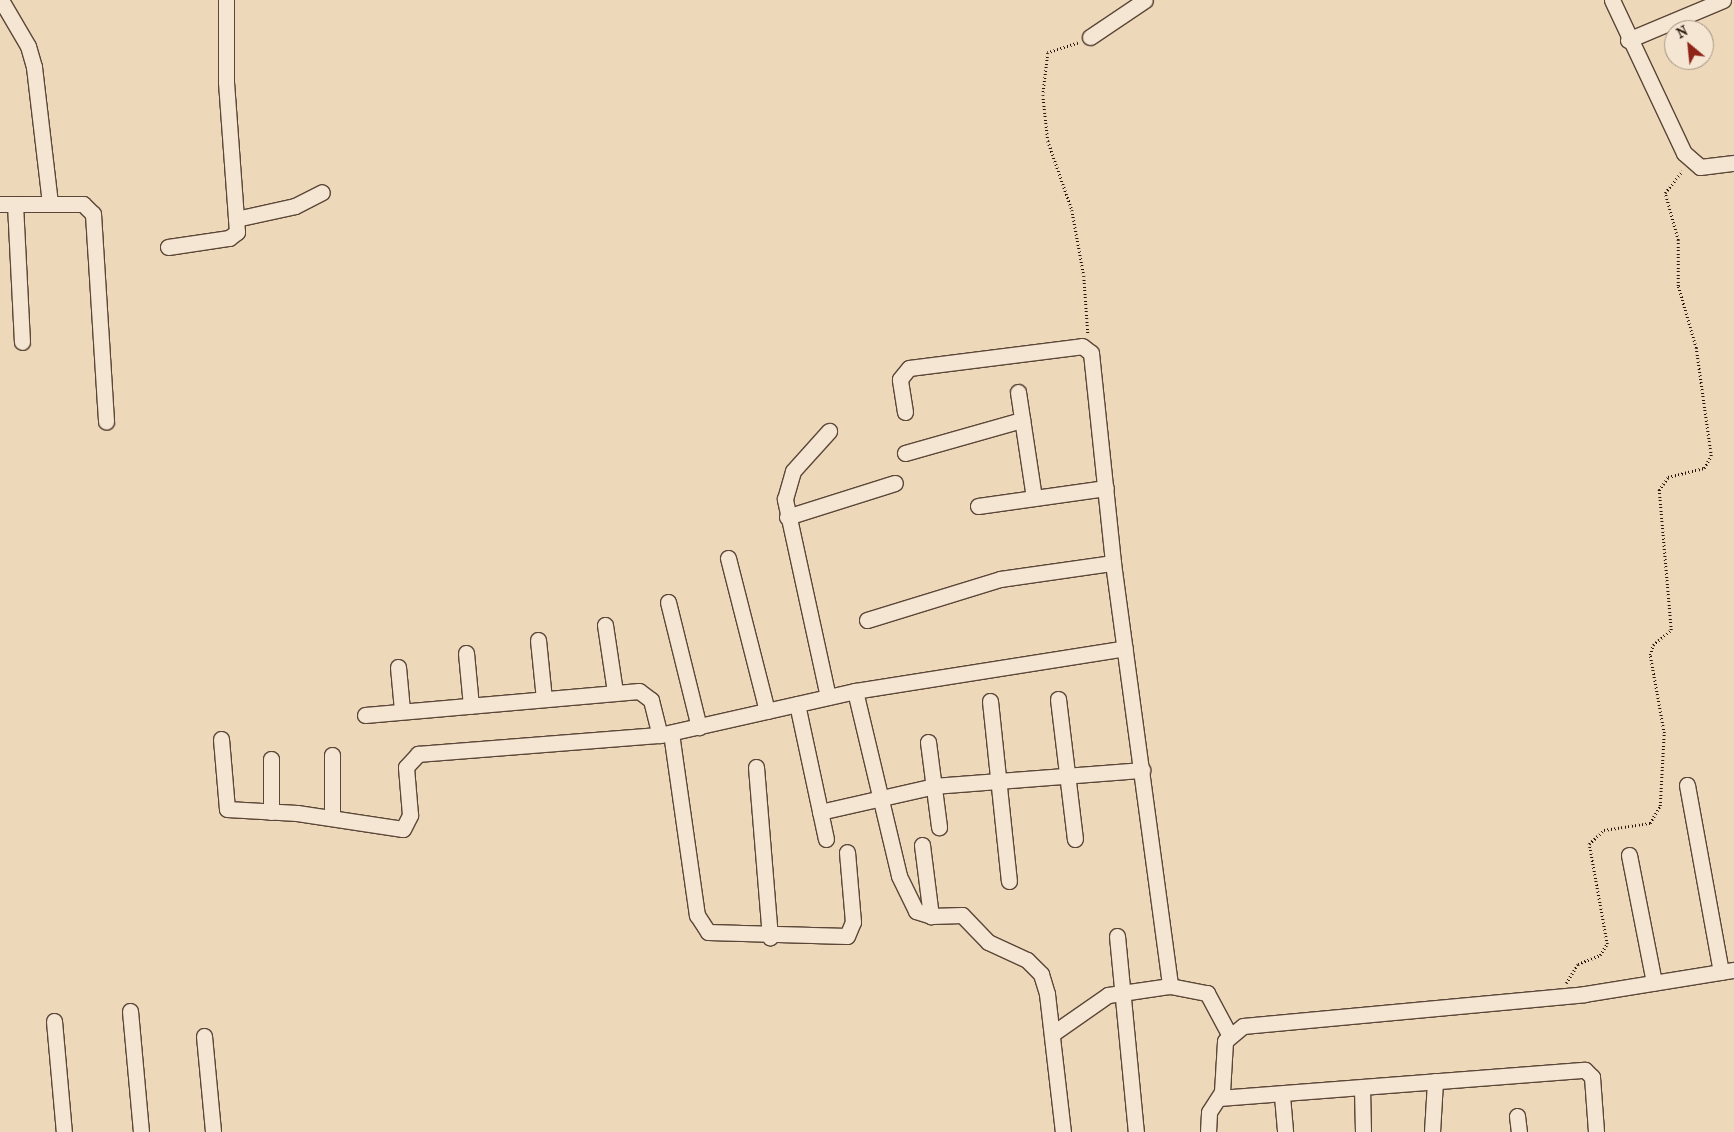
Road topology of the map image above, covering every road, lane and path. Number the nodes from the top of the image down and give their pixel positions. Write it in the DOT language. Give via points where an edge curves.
graph roads {
  1 [pos="1,0"];
  2 [pos="226,0"];
  3 [pos="1146,0"];
  4 [pos="1612,0"];
  5 [pos="1723,0"];
  6 [pos="1090,37"];
  7 [pos="1628,40"];
  8 [pos="1068,47"];
  9 [pos="1691,163"];
  10 [pos="1734,163"];
  11 [pos="322,192"];
  12 [pos="50,203"];
  13 [pos="8,204"];
  14 [pos="236,219"];
  15 [pos="168,247"];
  16 [pos="22,342"];
  17 [pos="1088,348"];
  18 [pos="1018,392"];
  19 [pos="905,412"];
  20 [pos="1022,420"];
  21 [pos="106,422"];
  22 [pos="829,431"];
  23 [pos="905,453"];
  24 [pos="895,483"];
  25 [pos="1106,488"];
  26 [pos="1034,498"];
  27 [pos="978,506"];
  28 [pos="786,517"];
  29 [pos="728,558"];
  30 [pos="1113,563"];
  31 [pos="668,602"];
  32 [pos="867,620"];
  33 [pos="605,625"];
  34 [pos="538,640"];
  35 [pos="1125,648"];
  36 [pos="466,653"];
  37 [pos="398,667"];
  38 [pos="854,691"];
  39 [pos="615,692"];
  40 [pos="828,697"];
  41 [pos="544,699"];
  42 [pos="1058,699"];
  43 [pos="990,701"];
  44 [pos="797,704"];
  45 [pos="471,706"];
  46 [pos="402,710"];
  47 [pos="767,711"];
  48 [pos="365,715"];
  49 [pos="699,727"];
  50 [pos="665,734"];
  51 [pos="221,739"];
  52 [pos="928,742"];
  53 [pos="332,755"];
  54 [pos="271,759"];
  55 [pos="756,767"];
  56 [pos="1142,770"];
  57 [pos="1066,774"];
  58 [pos="999,780"];
  59 [pos="934,786"];
  60 [pos="1687,786"];
  61 [pos="878,798"];
  62 [pos="271,812"];
  63 [pos="820,812"];
  64 [pos="332,817"];
  65 [pos="938,827"];
  66 [pos="826,839"];
  67 [pos="1075,839"];
  68 [pos="922,845"];
  69 [pos="847,852"];
  70 [pos="1629,854"];
  71 [pos="1009,881"];
  72 [pos="931,916"];
  73 [pos="1117,936"];
  74 [pos="770,937"];
  75 [pos="1728,971"];
  76 [pos="1654,983"];
  77 [pos="1170,986"];
  78 [pos="1123,992"];
  79 [pos="1558,997"];
  80 [pos="130,1012"];
  81 [pos="54,1021"];
  82 [pos="1052,1034"];
  83 [pos="1229,1034"];
  84 [pos="204,1036"];
  85 [pos="1435,1082"];
  86 [pos="1362,1088"];
  87 [pos="1282,1096"];
  88 [pos="1219,1098"];
  89 [pos="1517,1116"];
  90 [pos="64,1132"];
  91 [pos="141,1132"];
  92 [pos="213,1132"];
  93 [pos="1063,1132"];
  94 [pos="1136,1132"];
  95 [pos="1208,1132"];
  96 [pos="1285,1132"];
  97 [pos="1364,1132"];
  98 [pos="1432,1132"];
  99 [pos="1519,1132"];
  100 [pos="1596,1132"];
  1 -- 12 [label="street" via="28,46 34,67"];
  2 -- 14 [label="street" via="226,82"];
  3 -- 6 [label="street"];
  4 -- 7 [label="street"];
  5 -- 7 [label="street"];
  7 -- 9 [label="street"];
  8 -- 17 [label="path" via="1054,50 1043,64 1044,114 1053,164 1072,210 1082,266"];
  9 -- 10 [label="street" via="1714,168"];
  9 -- 79 [label="path" via="1668,183 1665,193 1678,240 1678,286 1696,348 1711,448 1704,468 1668,477 1659,490 1671,630 1653,645 1650,655 1664,733 1660,806 1650,823 1604,830 1589,844 1607,944 1600,955 1578,964"];
  11 -- 14 [label="street" via="295,206"];
  12 -- 13 [label="street"];
  12 -- 21 [label="street" via="83,204 93,214"];
  13 -- 16 [label="street"];
  14 -- 15 [label="street" via="234,236"];
  17 -- 19 [label="street" via="910,368 900,379"];
  17 -- 25 [label="street"];
  18 -- 20 [label="street"];
  20 -- 23 [label="street"];
  20 -- 26 [label="street"];
  22 -- 28 [label="street" via="787,480"];
  24 -- 28 [label="street"];
  25 -- 26 [label="street"];
  25 -- 30 [label="street"];
  26 -- 27 [label="street"];
  28 -- 40 [label="street"];
  29 -- 47 [label="street"];
  30 -- 32 [label="street" via="1000,579"];
  30 -- 35 [label="street"];
  31 -- 49 [label="street"];
  33 -- 39 [label="street"];
  34 -- 41 [label="street"];
  35 -- 38 [label="street"];
  35 -- 56 [label="street"];
  36 -- 45 [label="street"];
  37 -- 46 [label="street"];
  38 -- 40 [label="street"];
  38 -- 61 [label="street"];
  39 -- 41 [label="street"];
  39 -- 50 [label="street" via="646,693"];
  40 -- 44 [label="street"];
  41 -- 45 [label="street"];
  42 -- 57 [label="street"];
  43 -- 58 [label="street"];
  44 -- 47 [label="street"];
  44 -- 63 [label="street"];
  45 -- 46 [label="street"];
  46 -- 48 [label="street"];
  47 -- 49 [label="street"];
  49 -- 50 [label="street"];
  50 -- 64 [label="street" via="418,754 406,767 410,815 403,829"];
  50 -- 74 [label="street" via="700,924 721,934"];
  51 -- 62 [label="street" via="223,801 227,809"];
  52 -- 59 [label="street"];
  53 -- 64 [label="street"];
  54 -- 62 [label="street"];
  55 -- 74 [label="street"];
  56 -- 57 [label="street"];
  56 -- 77 [label="street"];
  57 -- 58 [label="street"];
  57 -- 67 [label="street"];
  58 -- 59 [label="street"];
  58 -- 71 [label="street"];
  59 -- 61 [label="street"];
  59 -- 65 [label="street"];
  60 -- 75 [label="street"];
  61 -- 63 [label="street"];
  61 -- 72 [label="street" via="904,891 916,911"];
  62 -- 64 [label="street"];
  63 -- 66 [label="street"];
  68 -- 72 [label="street"];
  69 -- 74 [label="street" via="852,931 839,938"];
  70 -- 76 [label="street"];
  72 -- 82 [label="street" via="962,915 988,942 1035,968 1045,983"];
  73 -- 78 [label="street"];
  75 -- 76 [label="street"];
  76 -- 79 [label="street"];
  77 -- 78 [label="street"];
  77 -- 83 [label="street" via="1207,993"];
  78 -- 82 [label="street" via="1094,1002"];
  78 -- 94 [label="street"];
  79 -- 83 [label="street" via="1265,1022"];
  80 -- 91 [label="street"];
  81 -- 90 [label="street"];
  82 -- 93 [label="street"];
  83 -- 88 [label="street" via="1223,1048 1224,1085"];
  84 -- 92 [label="street"];
  85 -- 86 [label="street"];
  85 -- 98 [label="street"];
  85 -- 100 [label="street" via="1585,1070 1592,1077"];
  86 -- 87 [label="street"];
  86 -- 97 [label="street"];
  87 -- 88 [label="street"];
  87 -- 96 [label="street"];
  88 -- 95 [label="street" via="1209,1112"];
  89 -- 99 [label="street"];
}
